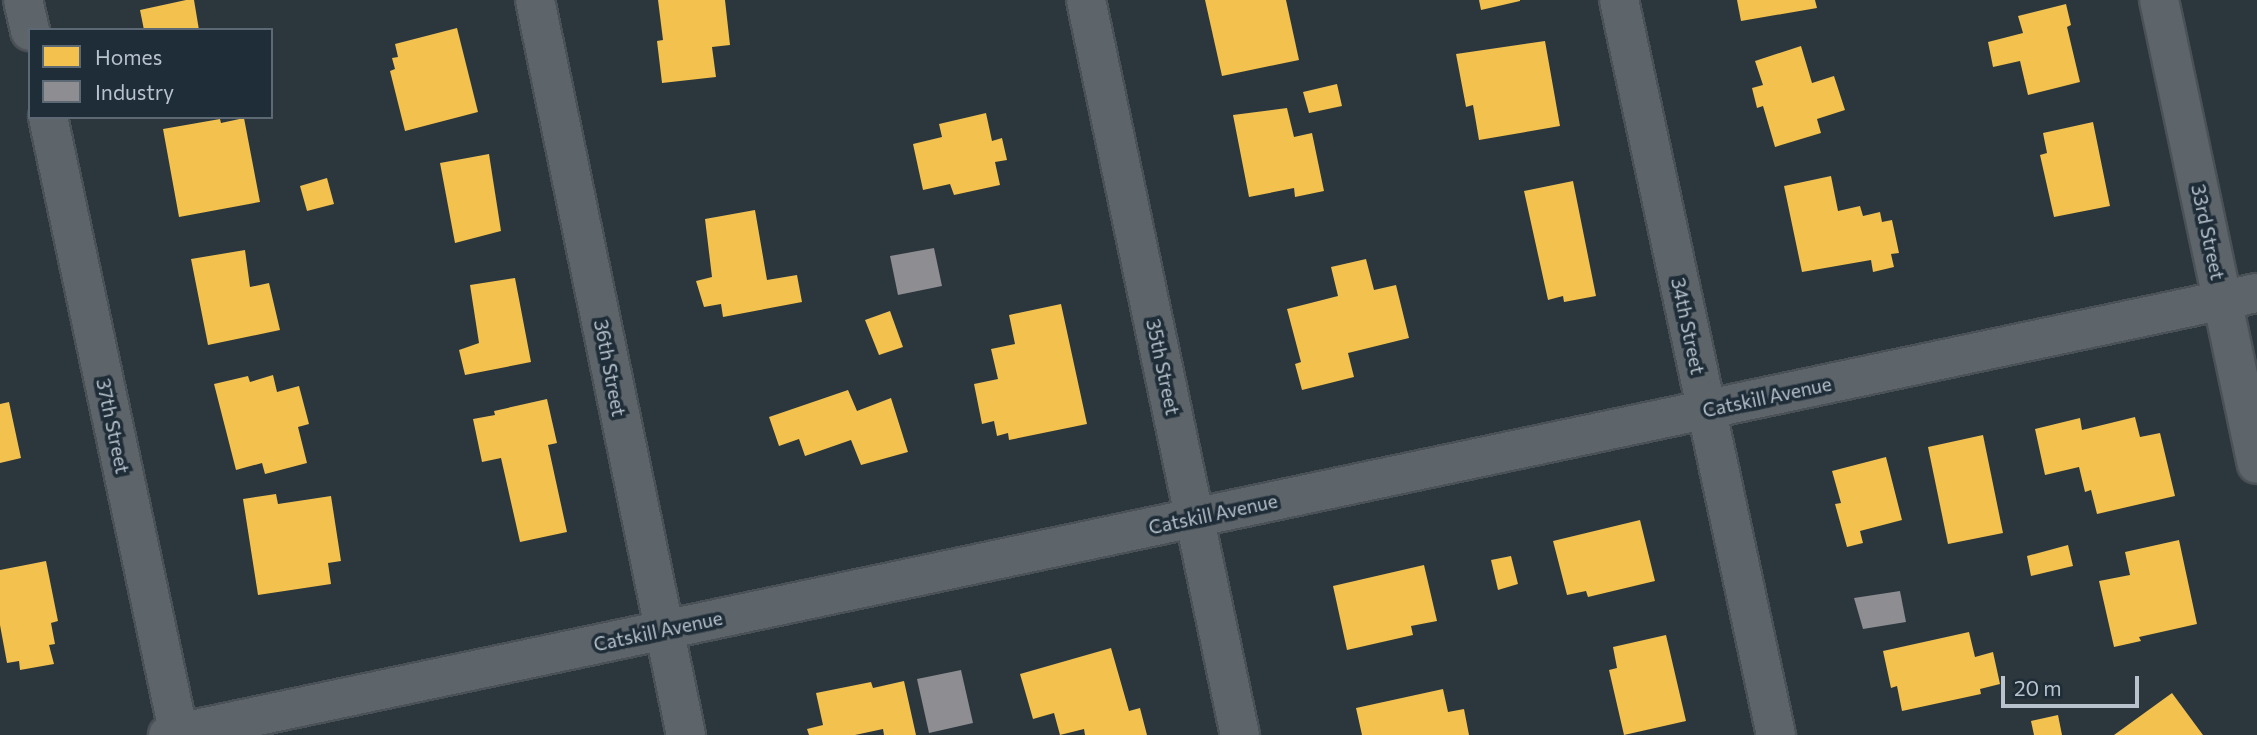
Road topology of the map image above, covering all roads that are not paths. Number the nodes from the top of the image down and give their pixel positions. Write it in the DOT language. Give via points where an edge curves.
graph roads {
  1 [pos="23,0"];
  2 [pos="535,0"];
  3 [pos="1086,0"];
  4 [pos="1619,0"];
  5 [pos="2159,0"];
  6 [pos="29,28"];
  7 [pos="48,119"];
  8 [pos="2240,297"];
  9 [pos="1706,410"];
  10 [pos="2257,464"];
  11 [pos="1195,517"];
  12 [pos="663,630"];
  13 [pos="175,734"];
  14 [pos="686,735"];
  15 [pos="1240,735"];
  16 [pos="1776,735"];
  1 -- 6 [label="street"];
  2 -- 12 [label="street, 36th Street"];
  3 -- 11 [label="street, 35th Street"];
  4 -- 9 [label="street, 34th Street"];
  5 -- 8 [label="street, 33rd Street"];
  7 -- 13 [label="street, 37th Street"];
  8 -- 9 [label="street, Catskill Avenue"];
  8 -- 10 [label="street, 33rd Street"];
  9 -- 11 [label="street, Catskill Avenue"];
  9 -- 16 [label="street, 34th Street"];
  11 -- 12 [label="street, Catskill Avenue"];
  11 -- 15 [label="street, 35th Street"];
  12 -- 13 [label="street, Catskill Avenue"];
  12 -- 14 [label="street, 36th Street"];
}
